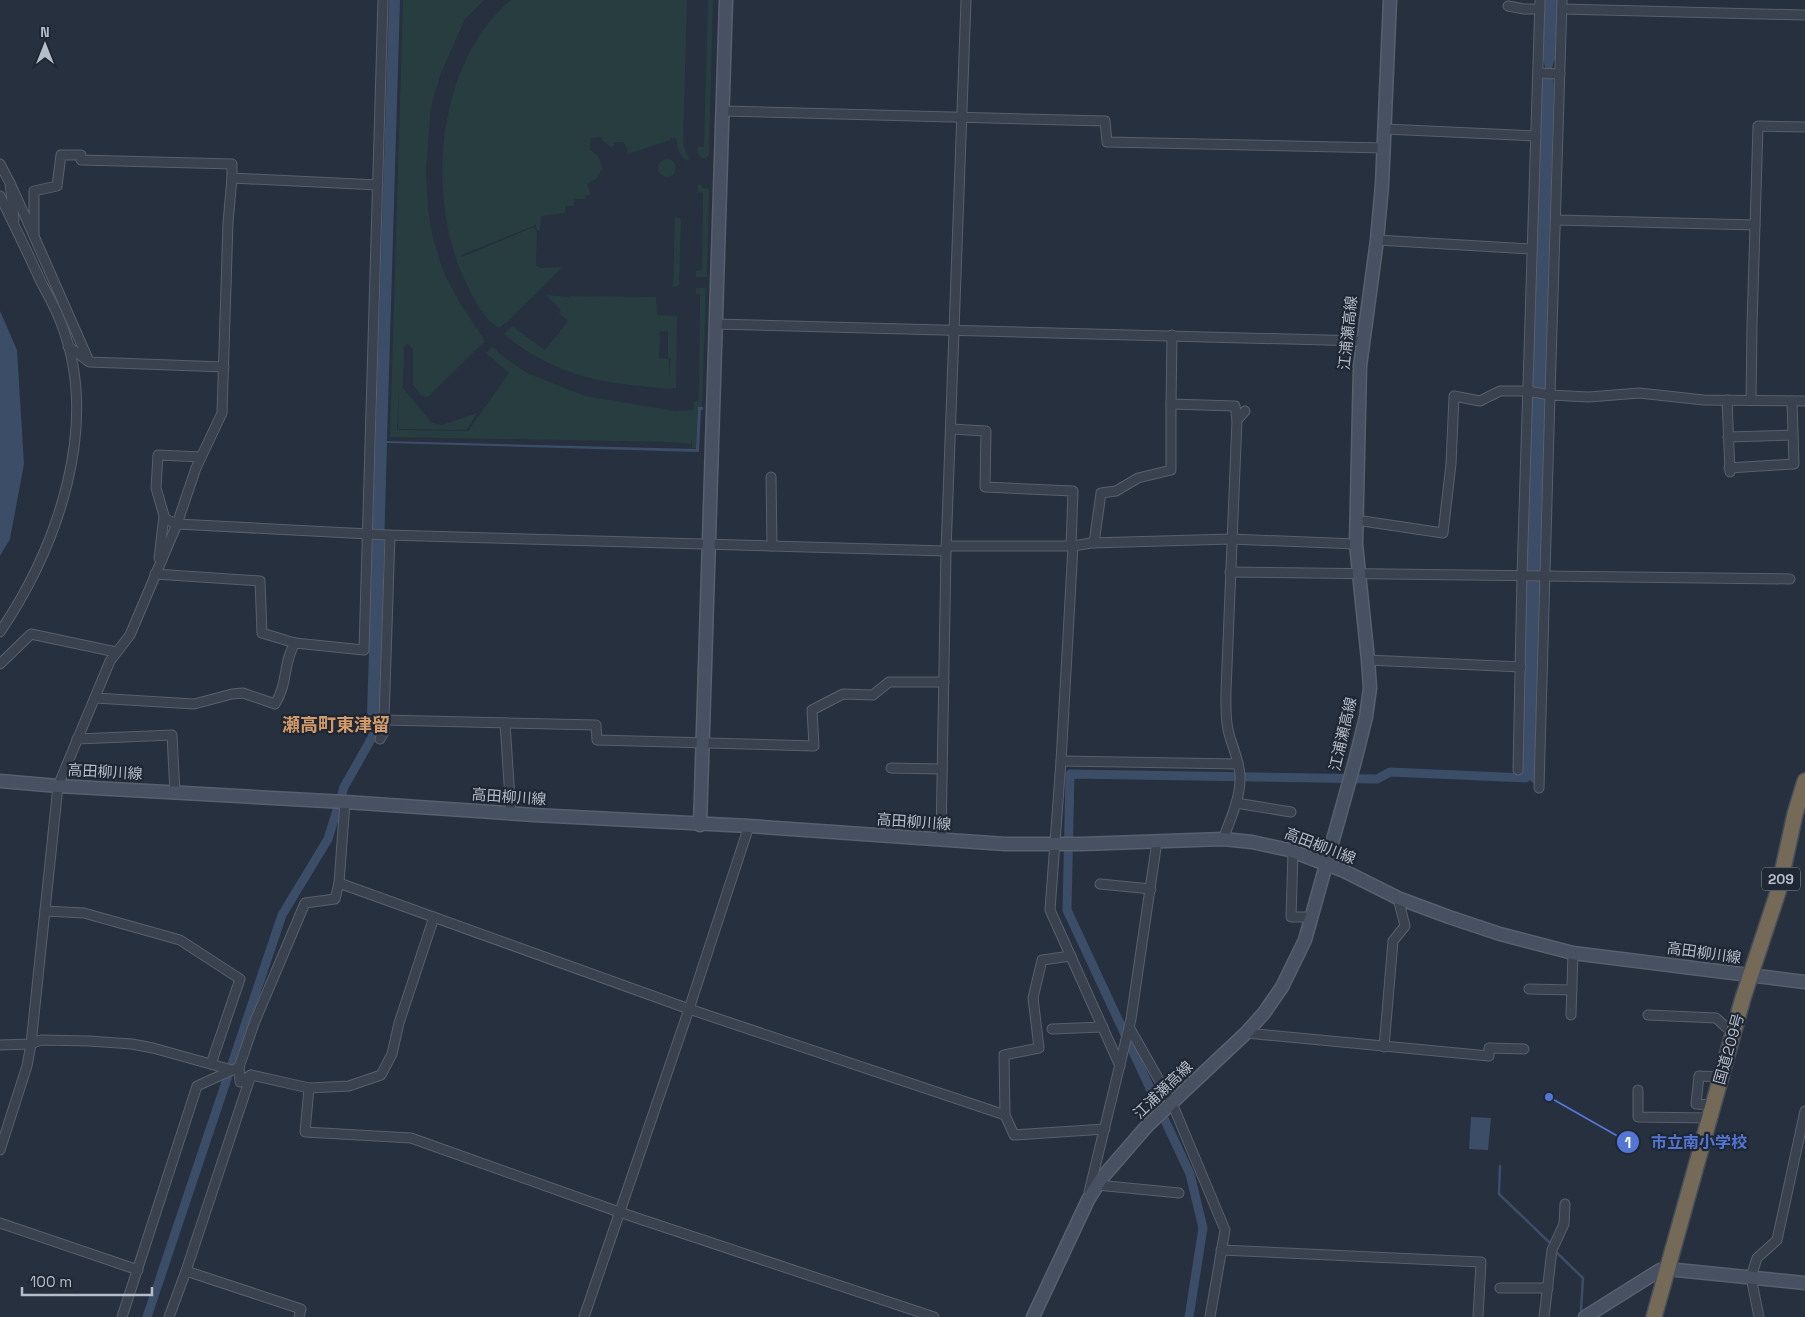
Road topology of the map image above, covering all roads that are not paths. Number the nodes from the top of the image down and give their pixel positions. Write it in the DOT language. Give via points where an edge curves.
graph roads {
  1 [pos="383,0"];
  2 [pos="726,0"];
  3 [pos="966,0"];
  4 [pos="1390,0"];
  5 [pos="1540,4"];
  6 [pos="1562,4"];
  7 [pos="1508,6"];
  8 [pos="1805,15"];
  9 [pos="1548,73"];
  10 [pos="723,111"];
  11 [pos="962,117"];
  12 [pos="1805,128"];
  13 [pos="1386,129"];
  14 [pos="1536,136"];
  15 [pos="1384,148"];
  16 [pos="0,164"];
  17 [pos="232,182"];
  18 [pos="10,183"];
  19 [pos="378,185"];
  20 [pos="0,196"];
  21 [pos="1556,220"];
  22 [pos="14,226"];
  23 [pos="1755,226"];
  24 [pos="34,236"];
  25 [pos="1377,240"];
  26 [pos="1532,249"];
  27 [pos="716,324"];
  28 [pos="954,329"];
  29 [pos="1172,335"];
  30 [pos="1362,341"];
  31 [pos="68,346"];
  32 [pos="89,362"];
  33 [pos="224,367"];
  34 [pos="1528,391"];
  35 [pos="1550,396"];
  36 [pos="1726,400"];
  37 [pos="1751,400"];
  38 [pos="1792,401"];
  39 [pos="1805,401"];
  40 [pos="1170,404"];
  41 [pos="1245,411"];
  42 [pos="1237,420"];
  43 [pos="951,429"];
  44 [pos="1793,434"];
  45 [pos="1728,437"];
  46 [pos="201,457"];
  47 [pos="771,477"];
  48 [pos="164,516"];
  49 [pos="1356,520"];
  50 [pos="177,524"];
  51 [pos="368,534"];
  52 [pos="389,535"];
  53 [pos="1231,539"];
  54 [pos="1092,543"];
  55 [pos="708,544"];
  56 [pos="1356,544"];
  57 [pos="772,546"];
  58 [pos="1072,546"];
  59 [pos="946,548"];
  60 [pos="157,571"];
  61 [pos="1230,572"];
  62 [pos="1358,573"];
  63 [pos="1522,575"];
  64 [pos="1545,576"];
  65 [pos="1790,579"];
  66 [pos="0,632"];
  67 [pos="295,643"];
  68 [pos="116,652"];
  69 [pos="1368,660"];
  70 [pos="0,664"];
  71 [pos="1521,667"];
  72 [pos="944,682"];
  73 [pos="95,698"];
  74 [pos="384,720"];
  75 [pos="505,723"];
  76 [pos="77,739"];
  77 [pos="380,740"];
  78 [pos="702,744"];
  79 [pos="1061,761"];
  80 [pos="1238,762"];
  81 [pos="891,768"];
  82 [pos="942,769"];
  83 [pos="1518,770"];
  84 [pos="0,781"];
  85 [pos="1805,781"];
  86 [pos="58,786"];
  87 [pos="1539,788"];
  88 [pos="175,793"];
  89 [pos="345,802"];
  90 [pos="1236,803"];
  91 [pos="1291,812"];
  92 [pos="511,814"];
  93 [pos="700,825"];
  94 [pos="749,826"];
  95 [pos="1224,839"];
  96 [pos="941,840"];
  97 [pos="1157,840"];
  98 [pos="1056,844"];
  99 [pos="1293,852"];
  100 [pos="1326,864"];
  101 [pos="339,883"];
  102 [pos="1100,884"];
  103 [pos="1150,889"];
  104 [pos="1398,898"];
  105 [pos="45,912"];
  106 [pos="1311,916"];
  107 [pos="434,917"];
  108 [pos="1573,953"];
  109 [pos="1071,956"];
  110 [pos="1751,975"];
  111 [pos="1805,982"];
  112 [pos="1529,989"];
  113 [pos="1572,990"];
  114 [pos="689,1009"];
  115 [pos="1571,1015"];
  116 [pos="1648,1015"];
  117 [pos="1130,1023"];
  118 [pos="1103,1027"];
  119 [pos="1052,1029"];
  120 [pos="1734,1030"];
  121 [pos="1246,1033"];
  122 [pos="31,1044"];
  123 [pos="0,1045"];
  124 [pos="1384,1046"];
  125 [pos="1524,1049"];
  126 [pos="1121,1062"];
  127 [pos="211,1064"];
  128 [pos="235,1068"];
  129 [pos="251,1075"];
  130 [pos="1721,1077"];
  131 [pos="309,1088"];
  132 [pos="1638,1090"];
  133 [pos="1170,1105"];
  134 [pos="1711,1111"];
  135 [pos="1805,1111"];
  136 [pos="1005,1116"];
  137 [pos="1105,1129"];
  138 [pos="0,1150"];
  139 [pos="1097,1185"];
  140 [pos="1179,1194"];
  141 [pos="1088,1200"];
  142 [pos="1564,1204"];
  143 [pos="619,1212"];
  144 [pos="0,1223"];
  145 [pos="1221,1250"];
  146 [pos="1667,1269"];
  147 [pos="138,1270"];
  148 [pos="186,1271"];
  149 [pos="1751,1277"];
  150 [pos="1805,1284"];
  151 [pos="1500,1288"];
  152 [pos="1548,1288"];
  153 [pos="122,1317"];
  154 [pos="169,1317"];
  155 [pos="299,1317"];
  156 [pos="584,1317"];
  157 [pos="934,1317"];
  158 [pos="1033,1317"];
  159 [pos="1210,1317"];
  160 [pos="1478,1317"];
  161 [pos="1544,1317"];
  162 [pos="1585,1317"];
  163 [pos="1654,1317"];
  164 [pos="1759,1317"];
  1 -- 19 [label="street"];
  2 -- 10 [label="main road"];
  3 -- 11 [label="street"];
  4 -- 13 [label="main road, 江浦瀬高線"];
  5 -- 7 [label="street" via="1524,9"];
  5 -- 9 [label="street"];
  6 -- 8 [label="street"];
  6 -- 9 [label="street"];
  9 -- 14 [label="street"];
  9 -- 21 [label="street"];
  10 -- 11 [label="street"];
  10 -- 27 [label="main road"];
  11 -- 15 [label="street" via="1106,121 1107,142"];
  11 -- 28 [label="street"];
  12 -- 23 [label="street" via="1758,126"];
  13 -- 14 [label="street"];
  13 -- 15 [label="main road, 江浦瀬高線"];
  14 -- 26 [label="street"];
  15 -- 25 [label="main road, 江浦瀬高線"];
  16 -- 18 [label="street"];
  17 -- 19 [label="street" via="232,178"];
  17 -- 24 [label="street" via="232,164 82,160 81,155 61,155 57,186 34,191"];
  17 -- 33 [label="street"];
  18 -- 22 [label="street"];
  18 -- 24 [label="street"];
  19 -- 51 [label="street"];
  20 -- 22 [label="street"];
  21 -- 23 [label="street"];
  21 -- 35 [label="street"];
  22 -- 31 [label="street" via="62,323"];
  23 -- 37 [label="street"];
  24 -- 32 [label="street"];
  25 -- 26 [label="street"];
  25 -- 30 [label="main road, 江浦瀬高線"];
  26 -- 34 [label="street"];
  27 -- 28 [label="street"];
  27 -- 55 [label="main road"];
  28 -- 29 [label="street"];
  28 -- 43 [label="street"];
  29 -- 30 [label="street"];
  29 -- 40 [label="street"];
  30 -- 49 [label="main road, 江浦瀬高線"];
  31 -- 32 [label="street"];
  31 -- 66 [label="street" via="77,418 67,490 40,559"];
  32 -- 33 [label="street"];
  33 -- 46 [label="street" via="222,413"];
  34 -- 35 [label="street"];
  34 -- 49 [label="street" via="1500,391 1480,400 1454,396 1443,532"];
  34 -- 63 [label="street"];
  35 -- 36 [label="street" via="1639,393"];
  35 -- 64 [label="street"];
  36 -- 37 [label="street"];
  36 -- 45 [label="street"];
  37 -- 38 [label="street"];
  38 -- 39 [label="street"];
  38 -- 44 [label="street"];
  40 -- 42 [label="street" via="1235,406"];
  40 -- 54 [label="street" via="1171,470 1138,478 1116,492 1102,493"];
  41 -- 42 [label="street"];
  42 -- 53 [label="street"];
  43 -- 58 [label="street" via="986,431 985,487 1073,491"];
  43 -- 59 [label="street"];
  44 -- 45 [label="street"];
  44 -- 45 [label="street" via="1794,464 1730,471"];
  46 -- 48 [label="street" via="158,455 156,488"];
  46 -- 50 [label="street"];
  47 -- 57 [label="street"];
  48 -- 50 [label="street"];
  48 -- 60 [label="street"];
  49 -- 56 [label="main road, 江浦瀬高線"];
  50 -- 51 [label="street"];
  50 -- 60 [label="street"];
  51 -- 52 [label="street"];
  51 -- 67 [label="street" via="364,650"];
  52 -- 55 [label="street"];
  52 -- 74 [label="street"];
  53 -- 54 [label="street"];
  53 -- 56 [label="street"];
  53 -- 61 [label="street"];
  54 -- 58 [label="street"];
  55 -- 57 [label="street"];
  55 -- 78 [label="main road"];
  56 -- 62 [label="main road, 江浦瀬高線"];
  57 -- 59 [label="street"];
  58 -- 59 [label="street"];
  58 -- 79 [label="street"];
  59 -- 72 [label="street"];
  60 -- 67 [label="street" via="260,581 262,633"];
  60 -- 68 [label="street" via="127,639"];
  61 -- 62 [label="street"];
  61 -- 80 [label="street" via="1226,716"];
  62 -- 63 [label="street"];
  62 -- 69 [label="main road, 江浦瀬高線"];
  63 -- 64 [label="street"];
  63 -- 71 [label="street"];
  64 -- 65 [label="street"];
  64 -- 87 [label="street"];
  67 -- 73 [label="street" via="282,692 275,704 243,693 194,704"];
  68 -- 70 [label="street" via="31,634"];
  68 -- 73 [label="street"];
  69 -- 71 [label="street"];
  69 -- 100 [label="main road, 江浦瀬高線" via="1370,688 1366,717"];
  71 -- 83 [label="street"];
  72 -- 78 [label="street" via="889,682 873,695 843,694 812,710 814,746"];
  72 -- 82 [label="street"];
  73 -- 76 [label="street"];
  74 -- 75 [label="street"];
  74 -- 77 [label="street"];
  75 -- 78 [label="street" via="596,725 597,740"];
  75 -- 92 [label="street"];
  76 -- 86 [label="street"];
  76 -- 88 [label="street" via="172,735"];
  78 -- 93 [label="main road"];
  79 -- 80 [label="street"];
  79 -- 98 [label="street"];
  80 -- 90 [label="street" via="1239,794"];
  81 -- 82 [label="street"];
  82 -- 96 [label="street"];
  84 -- 86 [label="main road, 高田柳川線"];
  85 -- 110 [label="highway, 国道209号 / 209" via="1778,892"];
  86 -- 88 [label="main road, 高田柳川線"];
  86 -- 105 [label="street"];
  88 -- 89 [label="main road, 高田柳川線"];
  89 -- 92 [label="main road, 高田柳川線"];
  89 -- 101 [label="street"];
  90 -- 91 [label="street"];
  90 -- 95 [label="street"];
  92 -- 93 [label="main road, 高田柳川線"];
  93 -- 94 [label="main road, 高田柳川線"];
  94 -- 96 [label="main road, 高田柳川線"];
  94 -- 114 [label="street"];
  95 -- 97 [label="main road, 高田柳川線"];
  95 -- 99 [label="main road, 高田柳川線"];
  96 -- 98 [label="main road, 高田柳川線"];
  97 -- 98 [label="main road, 高田柳川線"];
  97 -- 103 [label="street"];
  98 -- 109 [label="street" via="1050,910"];
  99 -- 100 [label="main road, 高田柳川線"];
  99 -- 106 [label="street" via="1291,916"];
  100 -- 104 [label="main road, 高田柳川線"];
  100 -- 106 [label="main road, 江浦瀬高線"];
  101 -- 107 [label="street"];
  101 -- 128 [label="street" via="335,899 305,903"];
  102 -- 103 [label="street"];
  103 -- 117 [label="street"];
  104 -- 108 [label="main road, 高田柳川線" via="1500,934"];
  104 -- 124 [label="street" via="1405,926 1393,941"];
  105 -- 122 [label="street"];
  105 -- 127 [label="street" via="84,913 180,940 240,979"];
  106 -- 121 [label="main road, 江浦瀬高線" via="1305,940 1282,987"];
  107 -- 114 [label="street"];
  107 -- 131 [label="street" via="392,1054 381,1075 349,1086"];
  108 -- 110 [label="main road, 高田柳川線"];
  108 -- 113 [label="street"];
  109 -- 118 [label="street"];
  109 -- 136 [label="street" via="1042,960 1033,998 1039,1048 1004,1055"];
  110 -- 111 [label="main road, 高田柳川線"];
  110 -- 120 [label="highway, 国道209号 / 209"];
  112 -- 113 [label="street"];
  113 -- 115 [label="street"];
  114 -- 136 [label="street"];
  114 -- 143 [label="street"];
  116 -- 120 [label="street" via="1716,1018"];
  117 -- 126 [label="street"];
  117 -- 133 [label="street"];
  118 -- 119 [label="street"];
  118 -- 126 [label="street"];
  120 -- 130 [label="highway, 国道209号 / 209"];
  121 -- 124 [label="street"];
  121 -- 133 [label="main road, 江浦瀬高線"];
  122 -- 123 [label="street"];
  122 -- 127 [label="street" via="41,1040 132,1044"];
  122 -- 138 [label="street"];
  124 -- 125 [label="street" via="1489,1056 1489,1048"];
  126 -- 137 [label="street"];
  127 -- 128 [label="street"];
  128 -- 129 [label="street" via="240,1082"];
  128 -- 147 [label="street" via="197,1086"];
  129 -- 131 [label="street"];
  129 -- 148 [label="street"];
  130 -- 134 [label="highway, 国道209号 / 209"];
  130 -- 134 [label="street" via="1699,1076 1696,1104"];
  131 -- 143 [label="street" via="305,1132 411,1138"];
  132 -- 134 [label="street" via="1638,1117"];
  133 -- 139 [label="main road, 江浦瀬高線" via="1147,1126"];
  133 -- 145 [label="street" via="1225,1230"];
  134 -- 146 [label="highway, 国道209号 / 209"];
  135 -- 149 [label="street" via="1778,1240 1757,1258"];
  136 -- 137 [label="street" via="1014,1135"];
  137 -- 141 [label="street"];
  139 -- 140 [label="street"];
  139 -- 141 [label="main road, 江浦瀬高線"];
  141 -- 158 [label="main road, 江浦瀬高線"];
  142 -- 152 [label="street" via="1564,1224 1552,1250"];
  143 -- 156 [label="street"];
  143 -- 157 [label="street"];
  144 -- 147 [label="street"];
  145 -- 159 [label="street"];
  145 -- 160 [label="street" via="1481,1262"];
  146 -- 149 [label="main road"];
  146 -- 162 [label="main road"];
  146 -- 163 [label="highway, 国道209号 / 209"];
  147 -- 153 [label="street"];
  148 -- 154 [label="street"];
  148 -- 155 [label="street" via="301,1309"];
  149 -- 150 [label="main road"];
  149 -- 164 [label="street"];
  151 -- 152 [label="street"];
  152 -- 161 [label="street"];
}
